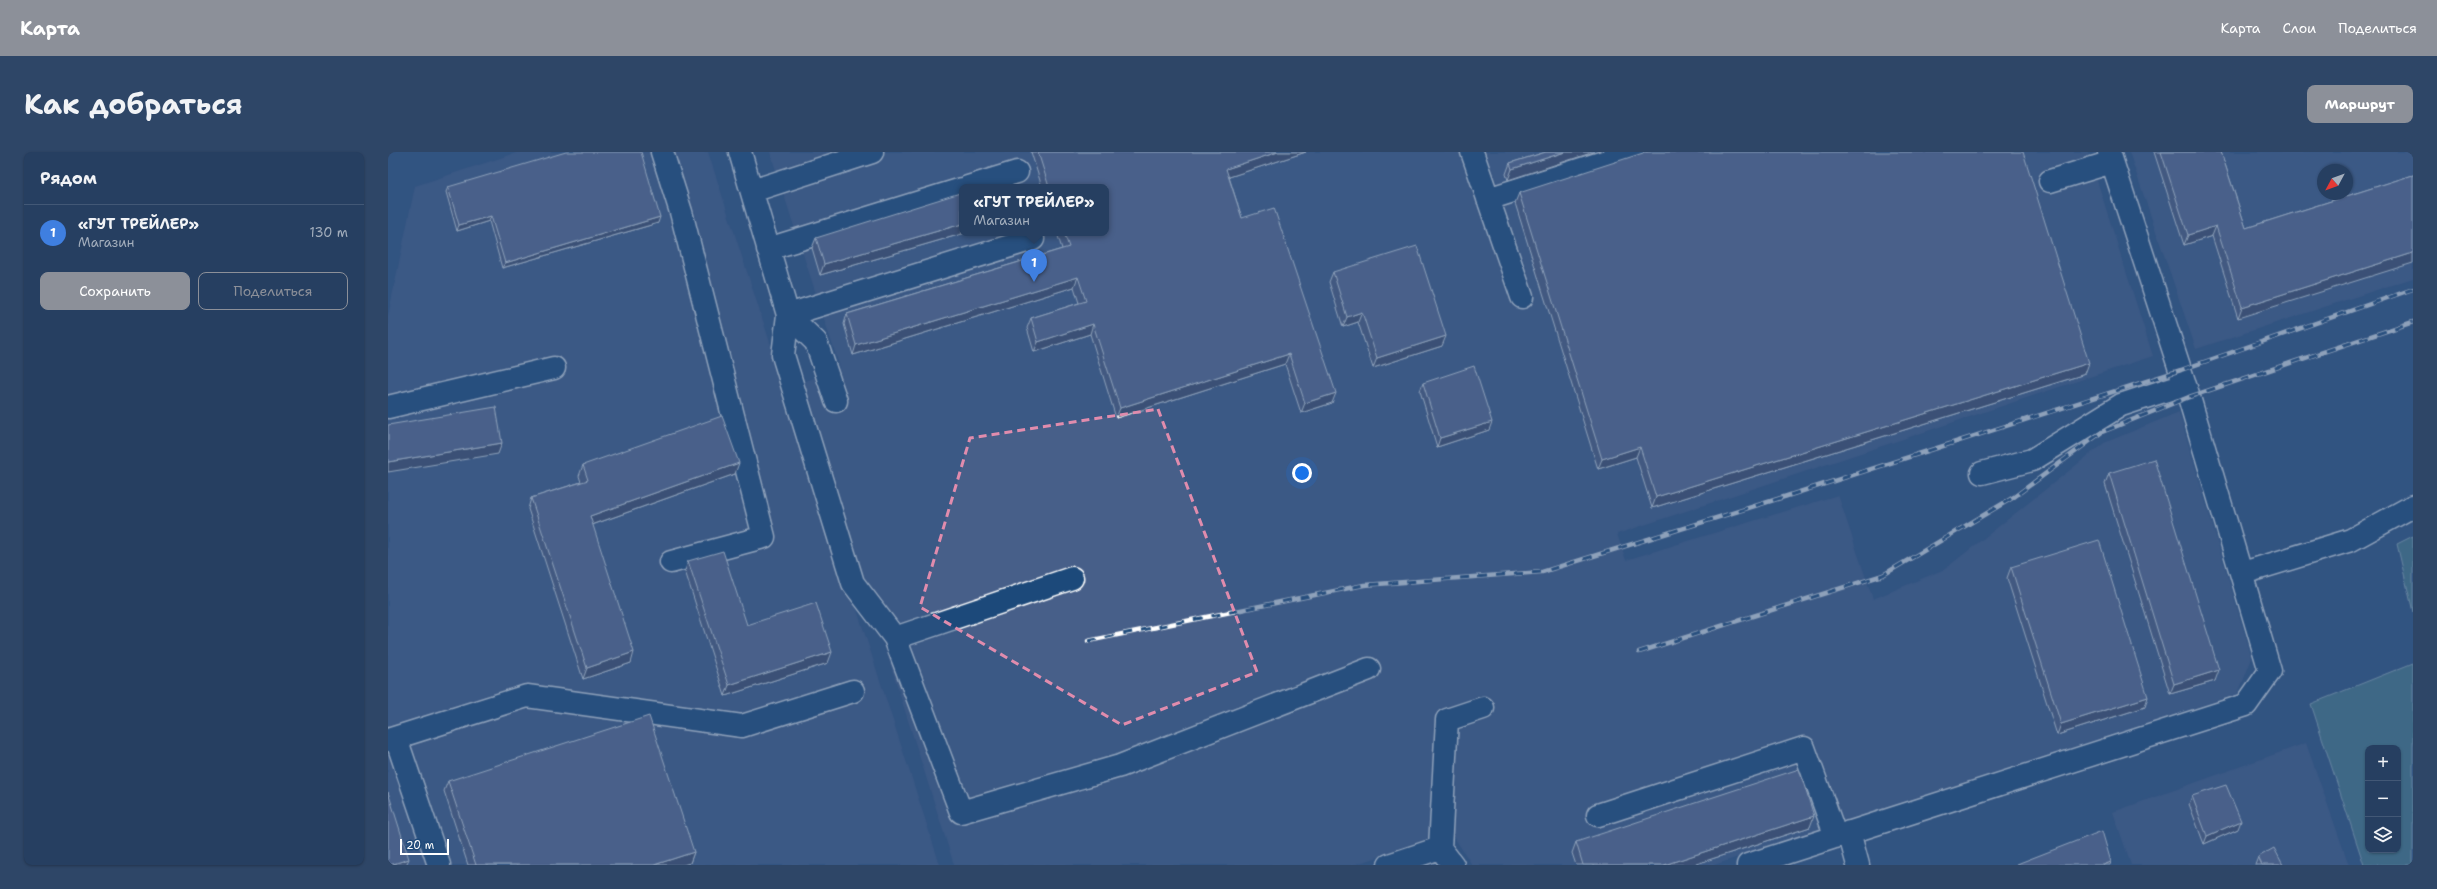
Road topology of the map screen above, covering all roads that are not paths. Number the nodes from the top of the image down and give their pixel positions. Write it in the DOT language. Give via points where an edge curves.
graph roads {
  1 [pos="662,152"];
  2 [pos="740,152"];
  3 [pos="872,152"];
  4 [pos="1472,152"];
  5 [pos="1635,152"];
  6 [pos="2111,157"];
  7 [pos="1017,172"];
  8 [pos="2050,181"];
  9 [pos="978,184"];
  10 [pos="959,190"];
  11 [pos="752,191"];
  12 [pos="1488,199"];
  13 [pos="1033,239"];
  14 [pos="768,249"];
  15 [pos="1522,297"];
  16 [pos="788,315"];
  17 [pos="554,368"];
  18 [pos="2185,384"];
  19 [pos="836,401"];
  20 [pos="388,407"];
  21 [pos="1982,473"];
  22 [pos="2413,506"];
  23 [pos="671,562"];
  24 [pos="2242,573"];
  25 [pos="1072,578"];
  26 [pos="895,638"];
  27 [pos="1369,669"];
  28 [pos="854,691"];
  29 [pos="1483,708"];
  30 [pos="392,739"];
  31 [pos="1598,815"];
  32 [pos="1842,835"];
  33 [pos="1440,848"];
  34 [pos="439,865"];
  35 [pos="1388,865"];
  36 [pos="1454,865"];
  37 [pos="1748,865"];
  38 [pos="1858,865"];
  1 -- 23 [label="street" via="681,212 764,537"];
  2 -- 11 [label="street"];
  3 -- 11 [label="street"];
  4 -- 12 [label="street"];
  5 -- 12 [label="street"];
  6 -- 8 [label="street"];
  6 -- 18 [label="street"];
  7 -- 9 [label="street"];
  10 -- 14 [label="street"];
  11 -- 14 [label="street"];
  12 -- 15 [label="street"];
  13 -- 16 [label="street"];
  14 -- 16 [label="street"];
  16 -- 19 [label="street" via="816,342"];
  16 -- 26 [label="street" via="783,355 853,583"];
  17 -- 20 [label="street"];
  18 -- 21 [label="street" via="2121,405 2032,460"];
  18 -- 24 [label="street"];
  22 -- 24 [label="street" via="2351,540"];
  24 -- 32 [label="street" via="2270,671 2246,705"];
  25 -- 26 [label="street"];
  26 -- 27 [label="street" via="961,812 1120,766"];
  28 -- 30 [label="street" via="742,726 527,696"];
  29 -- 33 [label="street" via="1447,720"];
  30 -- 34 [label="street"];
  31 -- 32 [label="street" via="1804,748"];
  32 -- 37 [label="street"];
  32 -- 38 [label="street"];
  33 -- 35 [label="street"];
  33 -- 36 [label="street"];
}
